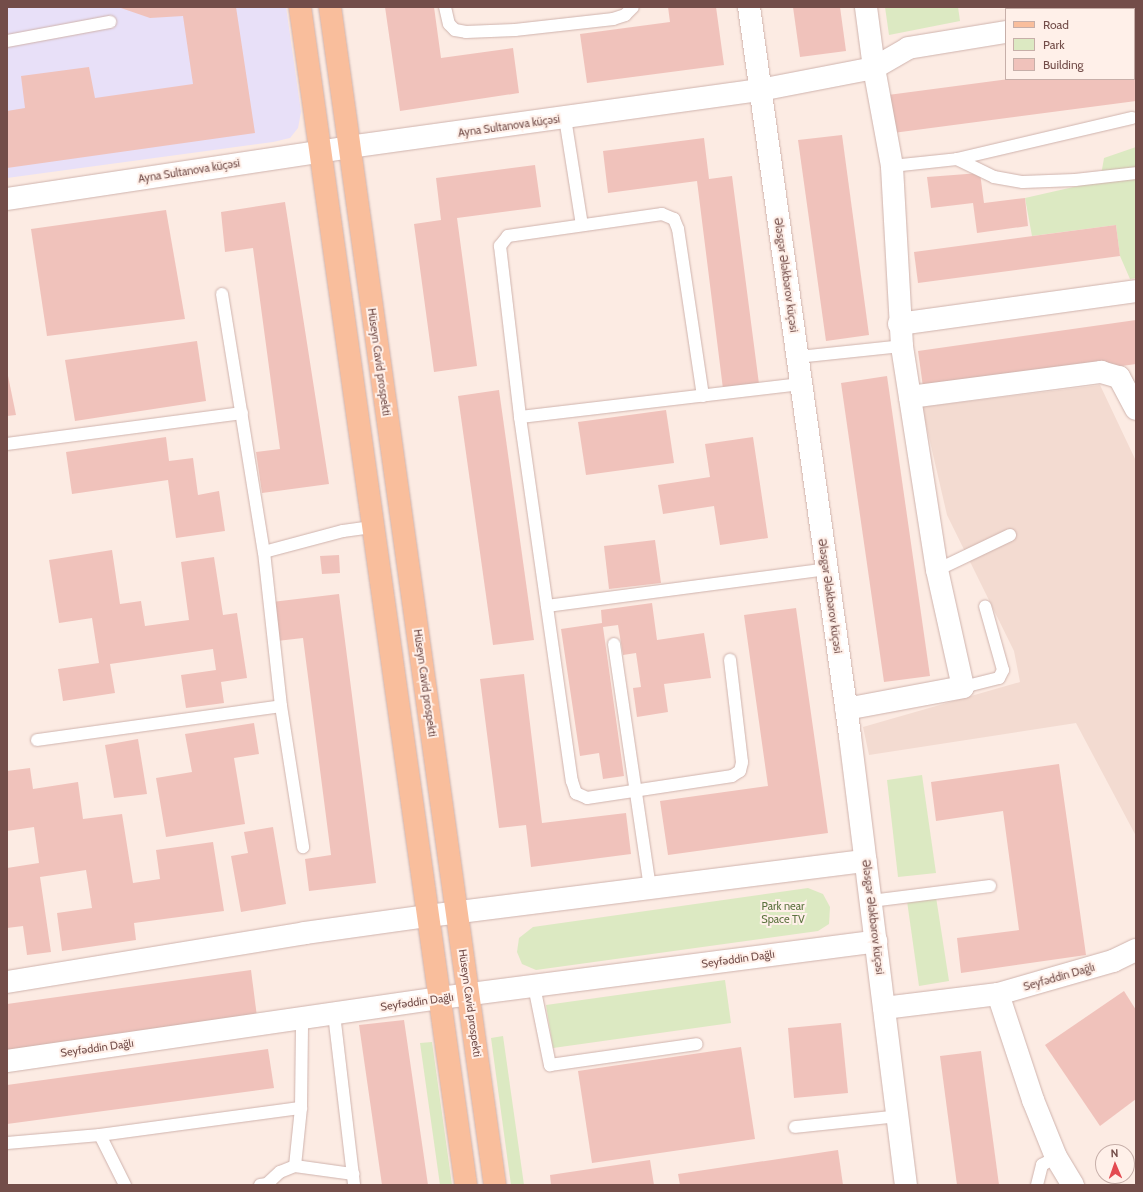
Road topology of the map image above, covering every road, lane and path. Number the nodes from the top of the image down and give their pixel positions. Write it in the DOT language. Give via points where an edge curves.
graph roads {
  1 [pos="300,7"];
  2 [pos="330,7"];
  3 [pos="445,7"];
  4 [pos="633,7"];
  5 [pos="749,7"];
  6 [pos="866,7"];
  7 [pos="110,22"];
  8 [pos="1005,32"];
  9 [pos="7,41"];
  10 [pos="874,68"];
  11 [pos="760,90"];
  12 [pos="565,118"];
  13 [pos="1132,118"];
  14 [pos="349,146"];
  15 [pos="321,150"];
  16 [pos="956,159"];
  17 [pos="892,166"];
  18 [pos="1136,172"];
  19 [pos="7,199"];
  20 [pos="582,225"];
  21 [pos="1136,291"];
  22 [pos="222,294"];
  23 [pos="899,324"];
  24 [pos="902,346"];
  25 [pos="798,357"];
  26 [pos="801,384"];
  27 [pos="703,396"];
  28 [pos="910,396"];
  29 [pos="1136,410"];
  30 [pos="242,413"];
  31 [pos="520,417"];
  32 [pos="7,444"];
  33 [pos="372,527"];
  34 [pos="1010,535"];
  35 [pos="264,552"];
  36 [pos="827,569"];
  37 [pos="936,570"];
  38 [pos="547,606"];
  39 [pos="985,606"];
  40 [pos="614,644"];
  41 [pos="730,660"];
  42 [pos="963,687"];
  43 [pos="281,706"];
  44 [pos="846,709"];
  45 [pos="37,740"];
  46 [pos="637,791"];
  47 [pos="303,847"];
  48 [pos="866,861"];
  49 [pos="990,886"];
  50 [pos="650,887"];
  51 [pos="871,901"];
  52 [pos="458,912"];
  53 [pos="428,916"];
  54 [pos="876,941"];
  55 [pos="1136,950"];
  56 [pos="7,982"];
  57 [pos="534,986"];
  58 [pos="469,994"];
  59 [pos="998,994"];
  60 [pos="440,998"];
  61 [pos="884,1008"];
  62 [pos="334,1014"];
  63 [pos="302,1020"];
  64 [pos="697,1044"];
  65 [pos="7,1061"];
  66 [pos="301,1108"];
  67 [pos="899,1116"];
  68 [pos="794,1127"];
  69 [pos="100,1135"];
  70 [pos="7,1143"];
  71 [pos="1056,1157"];
  72 [pos="295,1166"];
  73 [pos="354,1180"];
  74 [pos="125,1185"];
  75 [pos="264,1185"];
  76 [pos="466,1185"];
  77 [pos="495,1185"];
  78 [pos="906,1185"];
  79 [pos="1036,1185"];
  80 [pos="1073,1185"];
  1 -- 15 [label="main road"];
  2 -- 14 [label="main road, Hüseyn Cavid prospekti"];
  3 -- 4 [label="lane" via="449,24 455,30 466,32 515,30 613,19 626,15"];
  5 -- 11 [label="street, Ələsgər Ələkbərov küçəsi"];
  6 -- 10 [label="street"];
  7 -- 9 [label="lane"];
  8 -- 10 [label="street, Ayna Sultanova küçəsi" via="908,48"];
  10 -- 11 [label="street, Ayna Sultanova küçəsi"];
  10 -- 17 [label="street"];
  11 -- 12 [label="street, Ayna Sultanova küçəsi"];
  11 -- 25 [label="street, Ələsgər Ələkbərov küçəsi"];
  12 -- 14 [label="street, Ayna Sultanova küçəsi"];
  12 -- 20 [label="lane"];
  13 -- 16 [label="lane"];
  14 -- 15 [label="street, Ayna Sultanova küçəsi"];
  14 -- 52 [label="main road, Hüseyn Cavid prospekti"];
  15 -- 19 [label="street, Ayna Sultanova küçəsi"];
  15 -- 33 [label="main road"];
  16 -- 17 [label="lane"];
  16 -- 18 [label="lane" via="994,177 1023,182 1074,180"];
  17 -- 23 [label="street"];
  20 -- 27 [label="lane" via="662,214 674,219 678,229"];
  20 -- 31 [label="lane" via="508,236 500,246"];
  21 -- 23 [label="street"];
  22 -- 30 [label="lane"];
  23 -- 24 [label="street"];
  24 -- 25 [label="lane"];
  24 -- 28 [label="street"];
  25 -- 26 [label="street, Ələsgər Ələkbərov küçəsi"];
  26 -- 27 [label="lane"];
  26 -- 36 [label="street, Ələsgər Ələkbərov küçəsi"];
  27 -- 31 [label="lane"];
  28 -- 29 [label="street" via="1101,372 1119,377"];
  28 -- 37 [label="street"];
  30 -- 32 [label="lane"];
  30 -- 35 [label="lane"];
  31 -- 38 [label="lane"];
  33 -- 35 [label="lane" via="344,531"];
  33 -- 53 [label="main road"];
  34 -- 37 [label="lane"];
  35 -- 43 [label="lane"];
  36 -- 38 [label="lane"];
  36 -- 44 [label="street, Ələsgər Ələkbərov küçəsi"];
  37 -- 42 [label="street"];
  38 -- 46 [label="lane" via="572,781 576,792 587,798"];
  39 -- 42 [label="lane" via="1003,670 999,678"];
  40 -- 46 [label="lane"];
  41 -- 46 [label="lane" via="742,762 740,771 732,776"];
  42 -- 44 [label="street"];
  43 -- 45 [label="lane"];
  43 -- 47 [label="lane"];
  44 -- 48 [label="street, Ələsgər Ələkbərov küçəsi"];
  46 -- 50 [label="lane"];
  48 -- 50 [label="street"];
  48 -- 51 [label="street, Ələsgər Ələkbərov küçəsi"];
  49 -- 51 [label="lane"];
  50 -- 52 [label="street"];
  51 -- 54 [label="street, Ələsgər Ələkbərov küçəsi"];
  52 -- 53 [label="street"];
  52 -- 58 [label="main road, Hüseyn Cavid prospekti"];
  53 -- 56 [label="street" via="305,933"];
  53 -- 60 [label="main road"];
  54 -- 57 [label="street, Seyfəddin Dağlı"];
  54 -- 61 [label="street, Ələsgər Ələkbərov küçəsi"];
  55 -- 59 [label="street, Seyfəddin Dağlı" via="1113,961"];
  57 -- 58 [label="street, Seyfəddin Dağlı"];
  57 -- 64 [label="lane" via="550,1064"];
  58 -- 60 [label="street, Seyfəddin Dağlı"];
  58 -- 77 [label="main road, Hüseyn Cavid prospekti"];
  59 -- 61 [label="street, Seyfəddin Dağlı"];
  59 -- 71 [label="street" via="1033,1100"];
  60 -- 62 [label="street, Seyfəddin Dağlı"];
  60 -- 76 [label="main road"];
  61 -- 67 [label="street, Ələsgər Ələkbərov küçəsi"];
  62 -- 63 [label="street, Seyfəddin Dağlı"];
  62 -- 73 [label="lane"];
  63 -- 65 [label="street, Seyfəddin Dağlı"];
  63 -- 66 [label="lane"];
  66 -- 69 [label="lane"];
  66 -- 72 [label="lane"];
  67 -- 68 [label="lane"];
  67 -- 78 [label="street, Ələsgər Ələkbərov küçəsi"];
  69 -- 70 [label="lane"];
  69 -- 74 [label="lane"];
  71 -- 79 [label="lane" via="1042,1165"];
  71 -- 80 [label="street"];
  72 -- 73 [label="lane"];
  72 -- 75 [label="lane" via="280,1172"];
}
